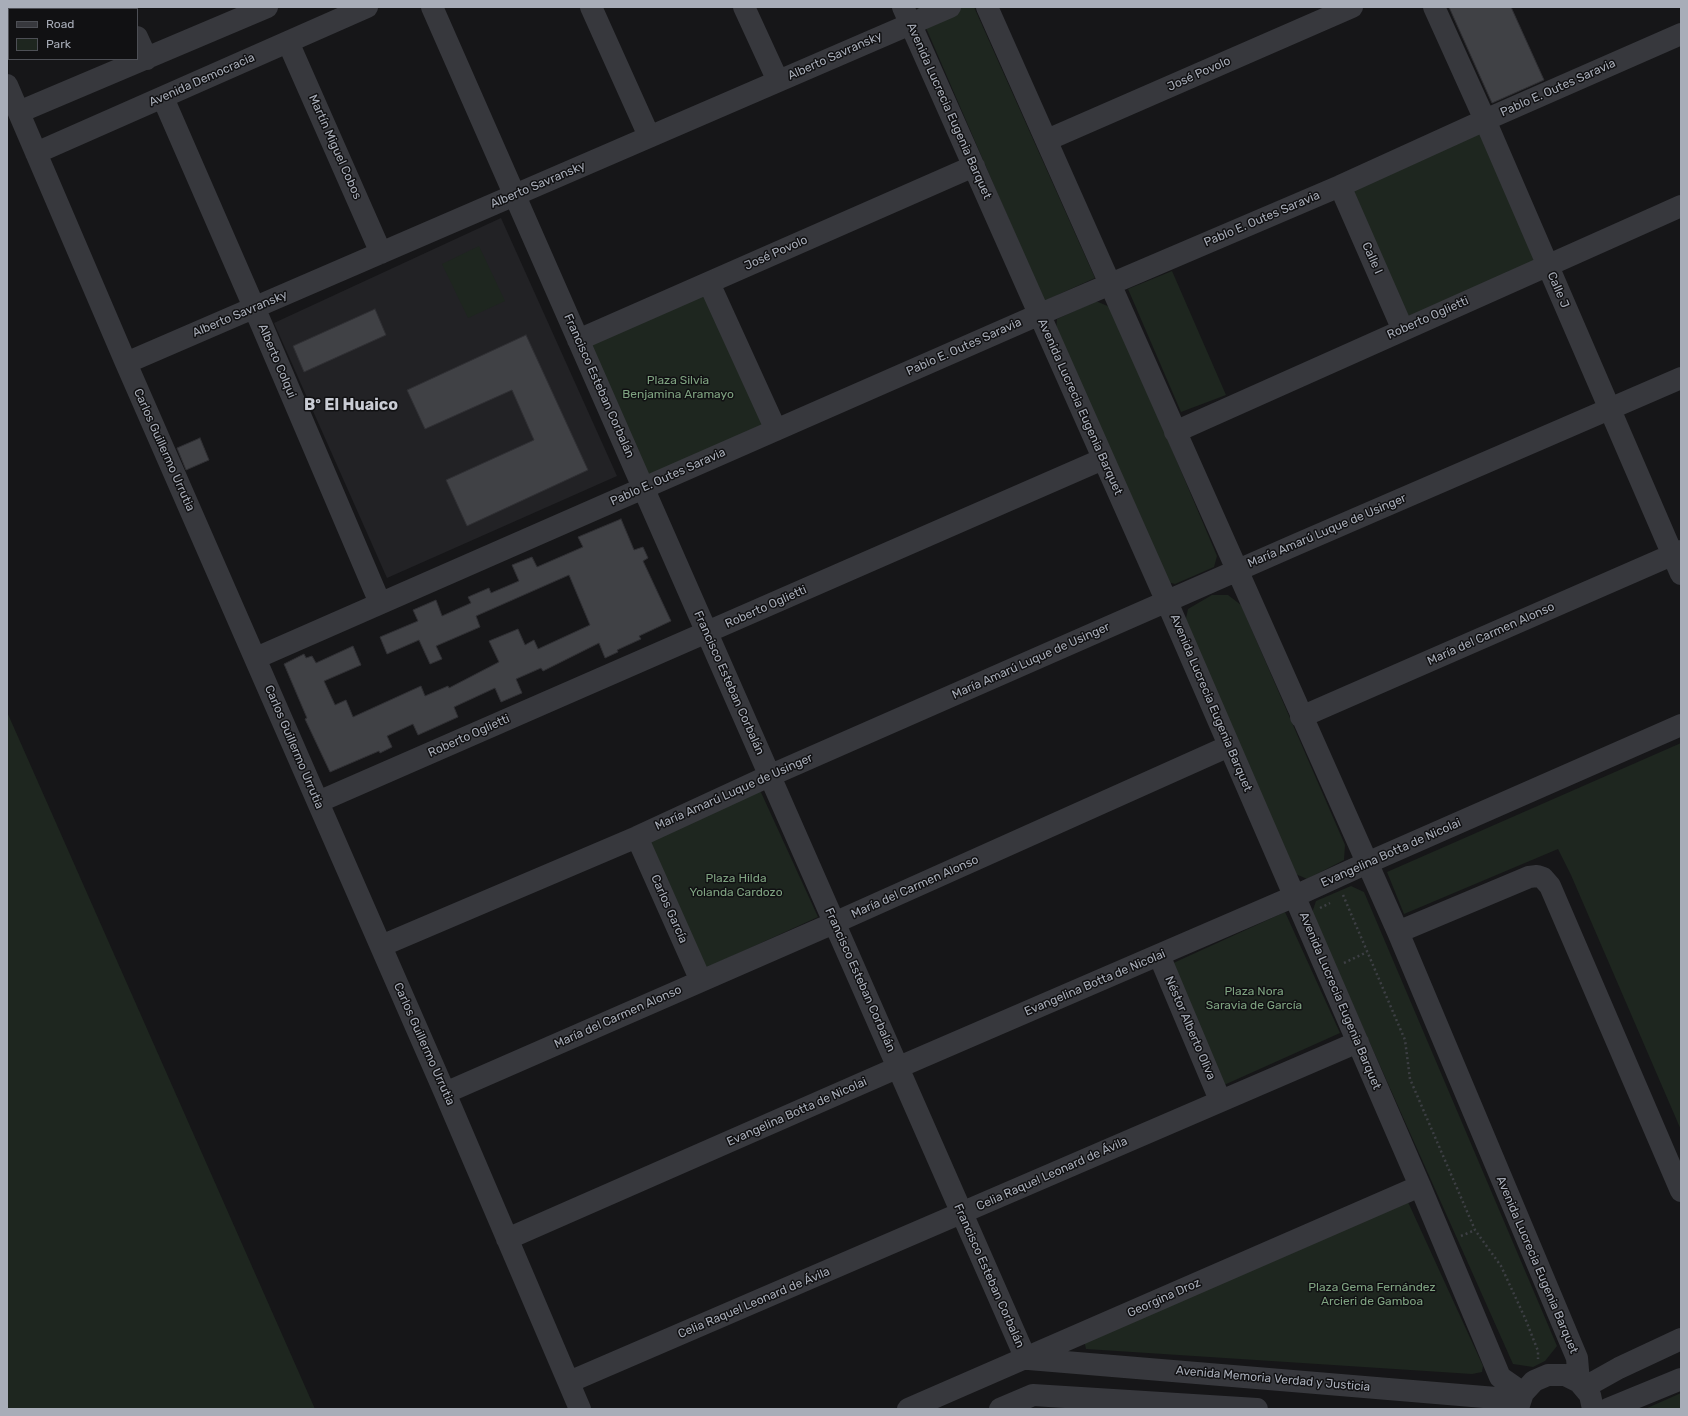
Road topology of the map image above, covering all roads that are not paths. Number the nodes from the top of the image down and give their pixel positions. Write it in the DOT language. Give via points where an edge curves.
graph roads {
  1 [pos="267,7"];
  2 [pos="367,7"];
  3 [pos="432,7"];
  4 [pos="591,7"];
  5 [pos="744,7"];
  6 [pos="950,7"];
  7 [pos="987,7"];
  8 [pos="1352,7"];
  9 [pos="1434,7"];
  10 [pos="906,15"];
  11 [pos="1681,34"];
  12 [pos="138,38"];
  13 [pos="288,42"];
  14 [pos="147,58"];
  15 [pos="778,81"];
  16 [pos="7,86"];
  17 [pos="162,98"];
  18 [pos="19,112"];
  19 [pos="1485,120"];
  20 [pos="649,136"];
  21 [pos="1047,140"];
  22 [pos="36,153"];
  23 [pos="974,166"];
  24 [pos="1340,186"];
  25 [pos="515,195"];
  26 [pos="1681,206"];
  27 [pos="381,253"];
  28 [pos="1547,264"];
  29 [pos="709,283"];
  30 [pos="1110,284"];
  31 [pos="254,308"];
  32 [pos="1038,315"];
  33 [pos="1403,330"];
  34 [pos="578,340"];
  35 [pos="126,363"];
  36 [pos="1681,378"];
  37 [pos="1610,409"];
  38 [pos="776,430"];
  39 [pos="1175,432"];
  40 [pos="1103,458"];
  41 [pos="643,488"];
  42 [pos="1677,552"];
  43 [pos="1236,571"];
  44 [pos="1681,574"];
  45 [pos="1167,602"];
  46 [pos="380,604"];
  47 [pos="707,633"];
  48 [pos="256,658"];
  49 [pos="1301,717"];
  50 [pos="1681,725"];
  51 [pos="1230,746"];
  52 [pos="769,776"];
  53 [pos="318,802"];
  54 [pos="637,837"];
  55 [pos="1367,863"];
  56 [pos="1295,896"];
  57 [pos="834,923"];
  58 [pos="1398,932"];
  59 [pos="381,946"];
  60 [pos="1159,955"];
  61 [pos="701,981"];
  62 [pos="1358,1042"];
  63 [pos="899,1067"];
  64 [pos="445,1093"];
  65 [pos="1220,1100"];
  66 [pos="1420,1186"];
  67 [pos="1681,1191"];
  68 [pos="962,1213"];
  69 [pos="507,1239"];
  70 [pos="1681,1339"];
  71 [pos="1026,1359"];
  72 [pos="1681,1379"];
  73 [pos="569,1382"];
  74 [pos="1582,1384"];
  75 [pos="1520,1401"];
  76 [pos="580,1409"];
  77 [pos="908,1409"];
  78 [pos="1000,1409"];
  79 [pos="1257,1409"];
  80 [pos="1593,1409"];
  81 [pos="1608,1409"];
  1 -- 14 [label="street"];
  2 -- 13 [label="street, Avenida Democracia"];
  3 -- 25 [label="street, Francisco Esteban Corbalán"];
  4 -- 20 [label="street"];
  5 -- 15 [label="street"];
  6 -- 10 [label="street, Alberto Savransky"];
  7 -- 21 [label="street, Avenida Lucrecia Eugenia Barquet"];
  8 -- 21 [label="street, José Povolo"];
  9 -- 19 [label="street, Calle J"];
  10 -- 15 [label="street, Alberto Savransky"];
  10 -- 23 [label="street, Avenida Lucrecia Eugenia Barquet"];
  11 -- 19 [label="street, Pablo E. Outes Saravia"];
  12 -- 14 [label="street"];
  13 -- 17 [label="street, Avenida Democracia"];
  13 -- 27 [label="street, Martín Miguel Cobos"];
  14 -- 18 [label="street"];
  15 -- 20 [label="street, Alberto Savransky"];
  16 -- 18 [label="street, Carlos Guillermo Urrutia"];
  17 -- 22 [label="street, Avenida Democracia"];
  17 -- 31 [label="street, Alberto Colqui"];
  18 -- 22 [label="street, Carlos Guillermo Urrutia"];
  19 -- 24 [label="street, Pablo E. Outes Saravia"];
  19 -- 28 [label="street, Calle J"];
  20 -- 25 [label="street, Alberto Savransky"];
  21 -- 30 [label="street, Avenida Lucrecia Eugenia Barquet"];
  22 -- 35 [label="street, Carlos Guillermo Urrutia"];
  23 -- 29 [label="street, José Povolo"];
  23 -- 32 [label="street, Avenida Lucrecia Eugenia Barquet"];
  24 -- 30 [label="street, Pablo E. Outes Saravia"];
  24 -- 33 [label="street, Calle I"];
  25 -- 27 [label="street, Alberto Savransky"];
  25 -- 34 [label="street, Francisco Esteban Corbalán"];
  26 -- 28 [label="street, Roberto Oglietti"];
  27 -- 31 [label="street, Alberto Savransky"];
  28 -- 33 [label="street, Roberto Oglietti"];
  28 -- 37 [label="street, Calle J"];
  29 -- 34 [label="street, José Povolo"];
  29 -- 38 [label="street"];
  30 -- 32 [label="street, Pablo E. Outes Saravia"];
  30 -- 39 [label="street, Avenida Lucrecia Eugenia Barquet"];
  31 -- 35 [label="street, Alberto Savransky"];
  31 -- 46 [label="street, Alberto Colqui"];
  32 -- 38 [label="street, Pablo E. Outes Saravia"];
  32 -- 40 [label="street, Avenida Lucrecia Eugenia Barquet"];
  33 -- 39 [label="street, Roberto Oglietti"];
  34 -- 41 [label="street, Francisco Esteban Corbalán"];
  35 -- 48 [label="street, Carlos Guillermo Urrutia"];
  36 -- 37 [label="street, María Amarú Luque de Usinger"];
  37 -- 42 [label="street, Calle J"];
  37 -- 43 [label="street, María Amarú Luque de Usinger"];
  38 -- 41 [label="street, Pablo E. Outes Saravia"];
  39 -- 43 [label="street, Avenida Lucrecia Eugenia Barquet"];
  40 -- 45 [label="street, Avenida Lucrecia Eugenia Barquet"];
  40 -- 47 [label="street, Roberto Oglietti"];
  41 -- 46 [label="street, Pablo E. Outes Saravia"];
  41 -- 47 [label="street, Francisco Esteban Corbalán"];
  42 -- 44 [label="street, Calle J"];
  42 -- 49 [label="street, María del Carmen Alonso"];
  43 -- 45 [label="street, María Amarú Luque de Usinger"];
  43 -- 49 [label="street, Avenida Lucrecia Eugenia Barquet"];
  45 -- 51 [label="street, Avenida Lucrecia Eugenia Barquet"];
  45 -- 52 [label="street, María Amarú Luque de Usinger"];
  46 -- 48 [label="street, Pablo E. Outes Saravia"];
  47 -- 52 [label="street, Francisco Esteban Corbalán"];
  47 -- 53 [label="street, Roberto Oglietti"];
  48 -- 53 [label="street, Carlos Guillermo Urrutia"];
  49 -- 55 [label="street, Avenida Lucrecia Eugenia Barquet"];
  50 -- 55 [label="street, Evangelina Botta de Nicolai"];
  51 -- 56 [label="street, Avenida Lucrecia Eugenia Barquet"];
  51 -- 57 [label="street, María del Carmen Alonso"];
  52 -- 54 [label="street, María Amarú Luque de Usinger"];
  52 -- 57 [label="street, Francisco Esteban Corbalán"];
  53 -- 59 [label="street, Carlos Guillermo Urrutia"];
  54 -- 59 [label="street, María Amarú Luque de Usinger"];
  54 -- 61 [label="street, Carlos García"];
  55 -- 56 [label="street, Evangelina Botta de Nicolai"];
  55 -- 58 [label="street, Avenida Lucrecia Eugenia Barquet"];
  56 -- 60 [label="street, Evangelina Botta de Nicolai"];
  56 -- 62 [label="street, Avenida Lucrecia Eugenia Barquet"];
  57 -- 61 [label="street, María del Carmen Alonso"];
  57 -- 63 [label="street, Francisco Esteban Corbalán"];
  58 -- 67 [label="street" via="1529,878 1543,878 1550,886"];
  58 -- 74 [label="street, Avenida Lucrecia Eugenia Barquet" via="1576,1358"];
  59 -- 64 [label="street, Carlos Guillermo Urrutia"];
  60 -- 63 [label="street, Evangelina Botta de Nicolai"];
  60 -- 65 [label="street, Néstor Alberto Oliva"];
  61 -- 64 [label="street, María del Carmen Alonso"];
  62 -- 65 [label="street, Celia Raquel Leonard de Ávila"];
  62 -- 66 [label="street, Avenida Lucrecia Eugenia Barquet"];
  63 -- 68 [label="street, Francisco Esteban Corbalán"];
  63 -- 69 [label="street, Evangelina Botta de Nicolai"];
  64 -- 69 [label="street, Carlos Guillermo Urrutia"];
  65 -- 68 [label="street, Celia Raquel Leonard de Ávila"];
  66 -- 71 [label="street, Georgina Droz"];
  66 -- 75 [label="street, Avenida Lucrecia Eugenia Barquet" via="1500,1377"];
  68 -- 71 [label="street, Francisco Esteban Corbalán"];
  68 -- 73 [label="street, Celia Raquel Leonard de Ávila"];
  69 -- 73 [label="street, Carlos Guillermo Urrutia"];
  70 -- 74 [label="street"];
  71 -- 75 [label="street, Avenida Memoria Verdad y Justicia"];
  71 -- 77 [label="street, Georgina Droz"];
  72 -- 81 [label="street"];
  73 -- 76 [label="street, Carlos Guillermo Urrutia"];
  74 -- 75 [label="street" via="1564,1375 1548,1374 1534,1381"];
  74 -- 80 [label="street" via="1590,1395"];
  78 -- 79 [label="street" via="1033,1395"];
}
